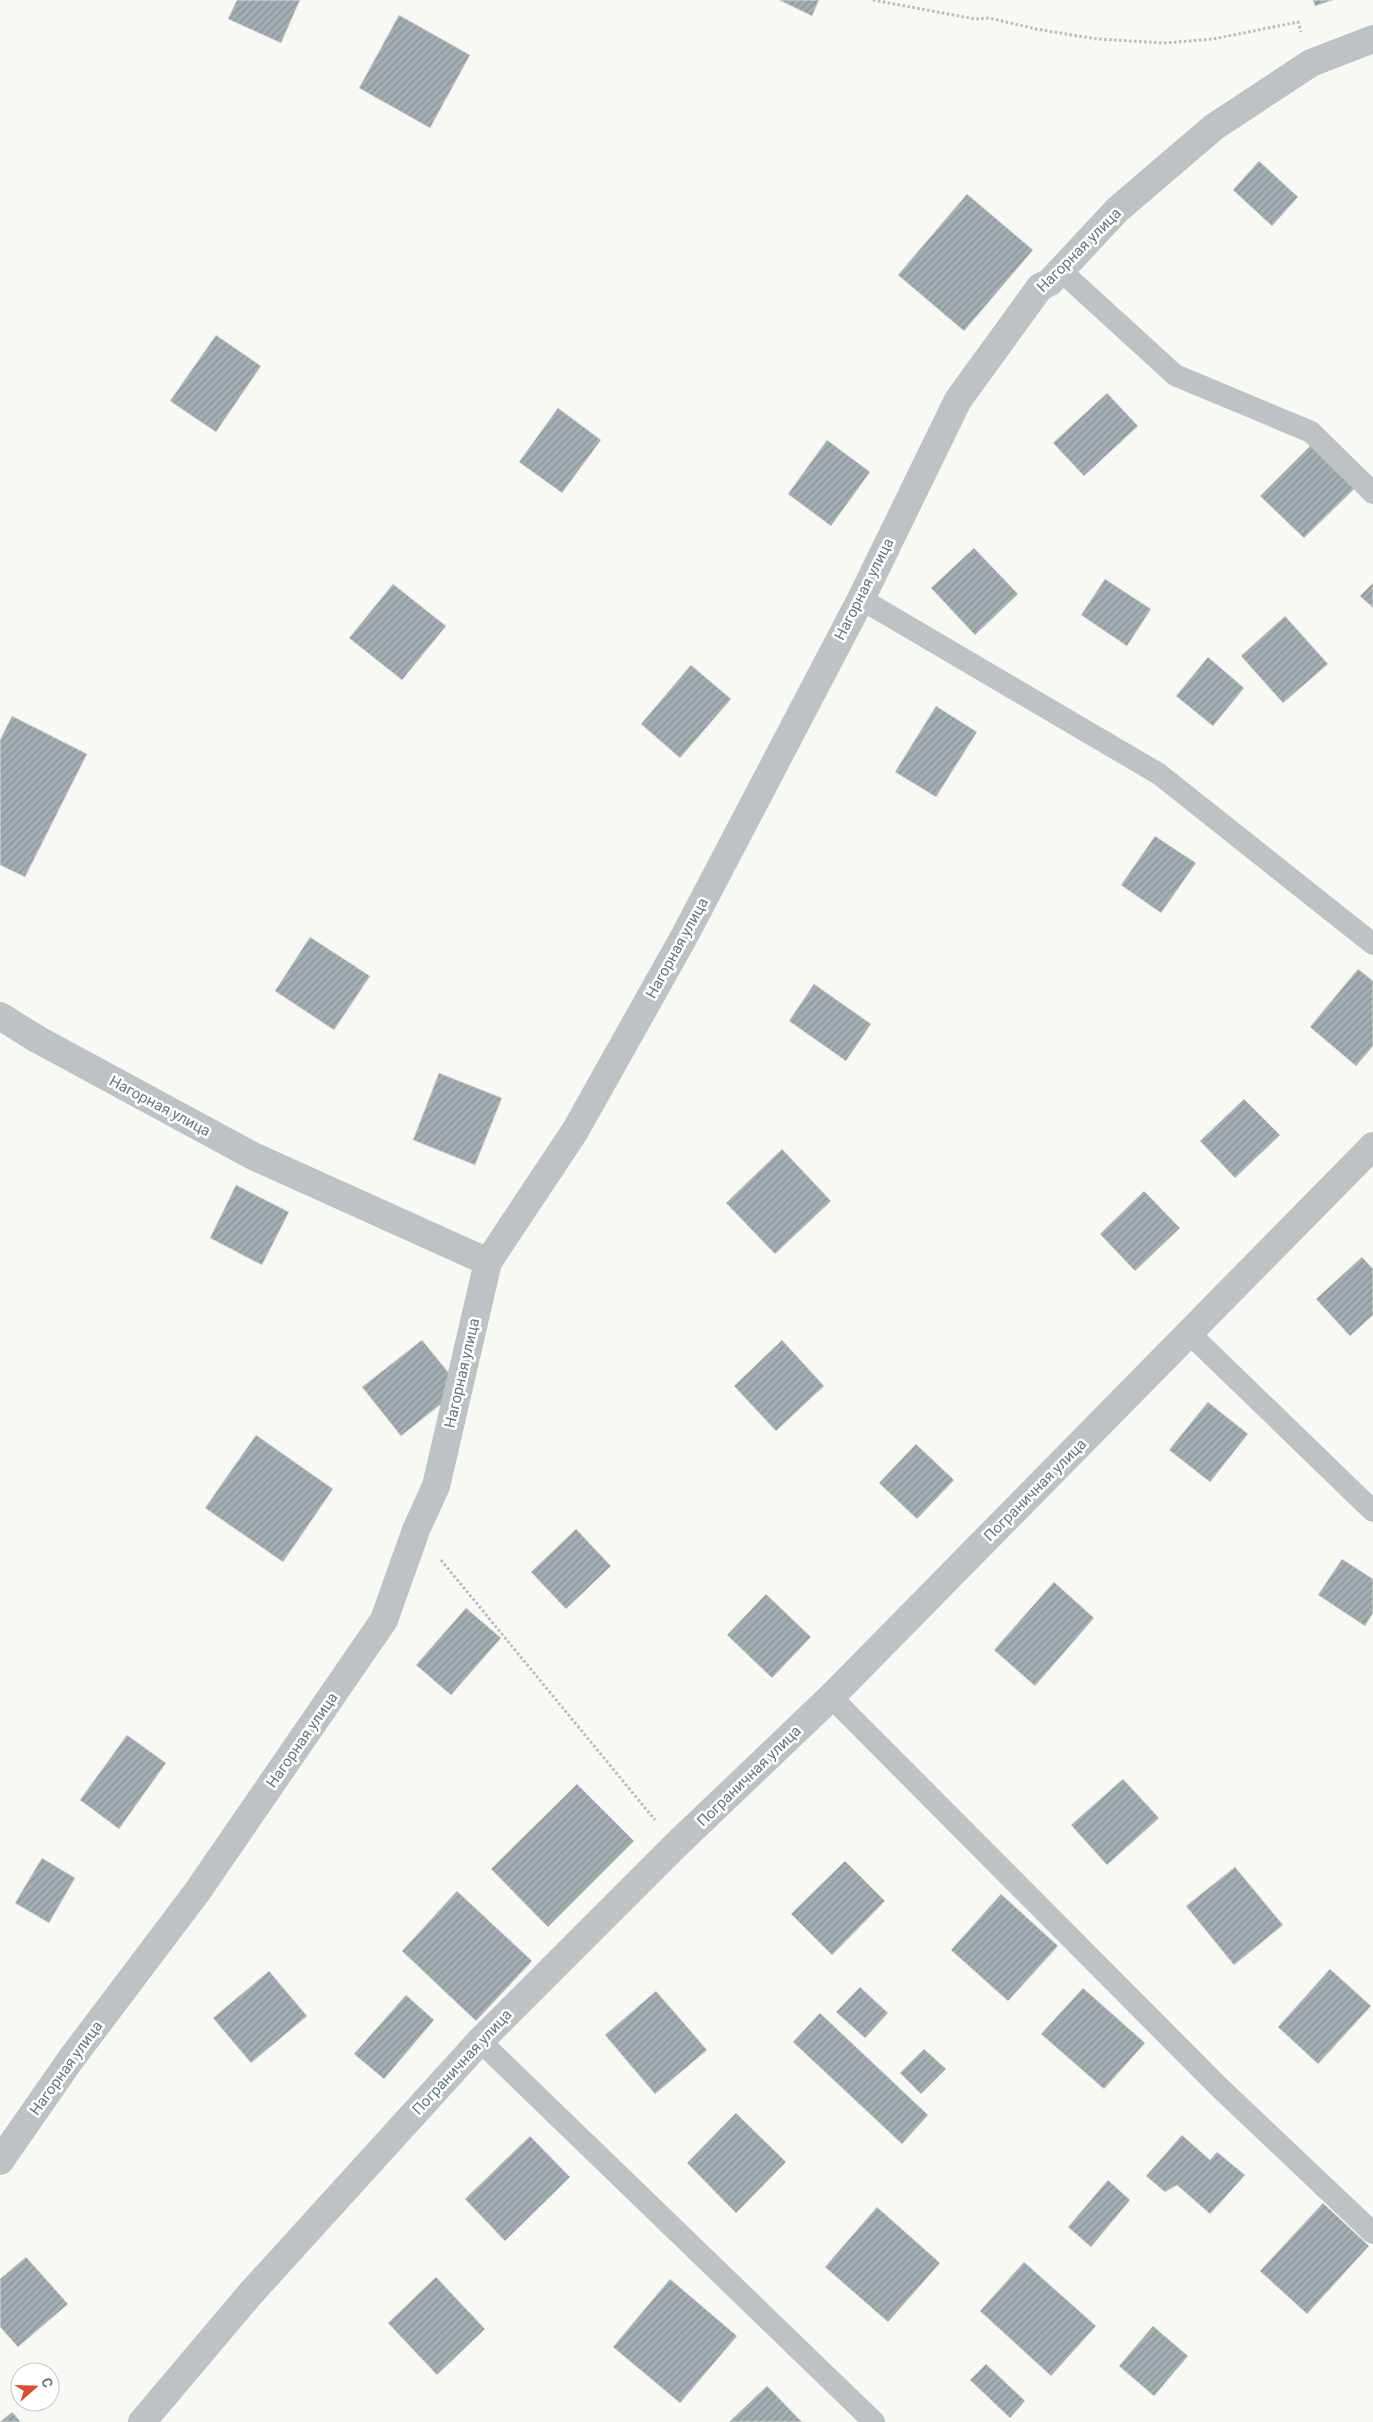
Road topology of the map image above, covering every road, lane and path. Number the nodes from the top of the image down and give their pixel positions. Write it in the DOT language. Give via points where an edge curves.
graph roads {
  1 [pos="873,0"];
  2 [pos="1298,22"];
  3 [pos="1373,39"];
  4 [pos="1060,270"];
  5 [pos="1373,493"];
  6 [pos="861,598"];
  7 [pos="1373,944"];
  8 [pos="0,1016"];
  9 [pos="1373,1146"];
  10 [pos="488,1262"];
  11 [pos="1190,1334"];
  12 [pos="1373,1511"];
  13 [pos="416,1530"];
  14 [pos="831,1697"];
  15 [pos="676,1845"];
  16 [pos="480,2041"];
  17 [pos="0,2161"];
  18 [pos="1373,2233"];
  19 [pos="142,2422"];
  20 [pos="874,2422"];
  1 -- 2 [label="path" via="975,19 989,18 1056,33 1150,43 1213,39"];
  3 -- 4 [label="street, Нагорная улица" via="1311,63 1214,127 1117,210"];
  4 -- 5 [label="lane" via="1175,375 1311,432"];
  4 -- 6 [label="street, Нагорная улица" via="1050,282 1040,287 958,400"];
  6 -- 7 [label="lane" via="1159,774"];
  6 -- 10 [label="street, Нагорная улица" via="685,935 576,1131"];
  8 -- 10 [label="street, Нагорная улица" via="253,1156"];
  9 -- 11 [label="street, Пограничная улица"];
  10 -- 13 [label="street, Нагорная улица" via="436,1486"];
  11 -- 12 [label="lane"];
  11 -- 14 [label="street, Пограничная улица"];
  13 -- 15 [label="path"];
  13 -- 17 [label="street, Нагорная улица" via="384,1620 196,1892 71,2059"];
  14 -- 15 [label="street, Пограничная улица"];
  14 -- 18 [label="lane" via="1219,2087"];
  15 -- 16 [label="street, Пограничная улица"];
  16 -- 19 [label="street, Пограничная улица" via="252,2293"];
  16 -- 20 [label="lane"];
}
